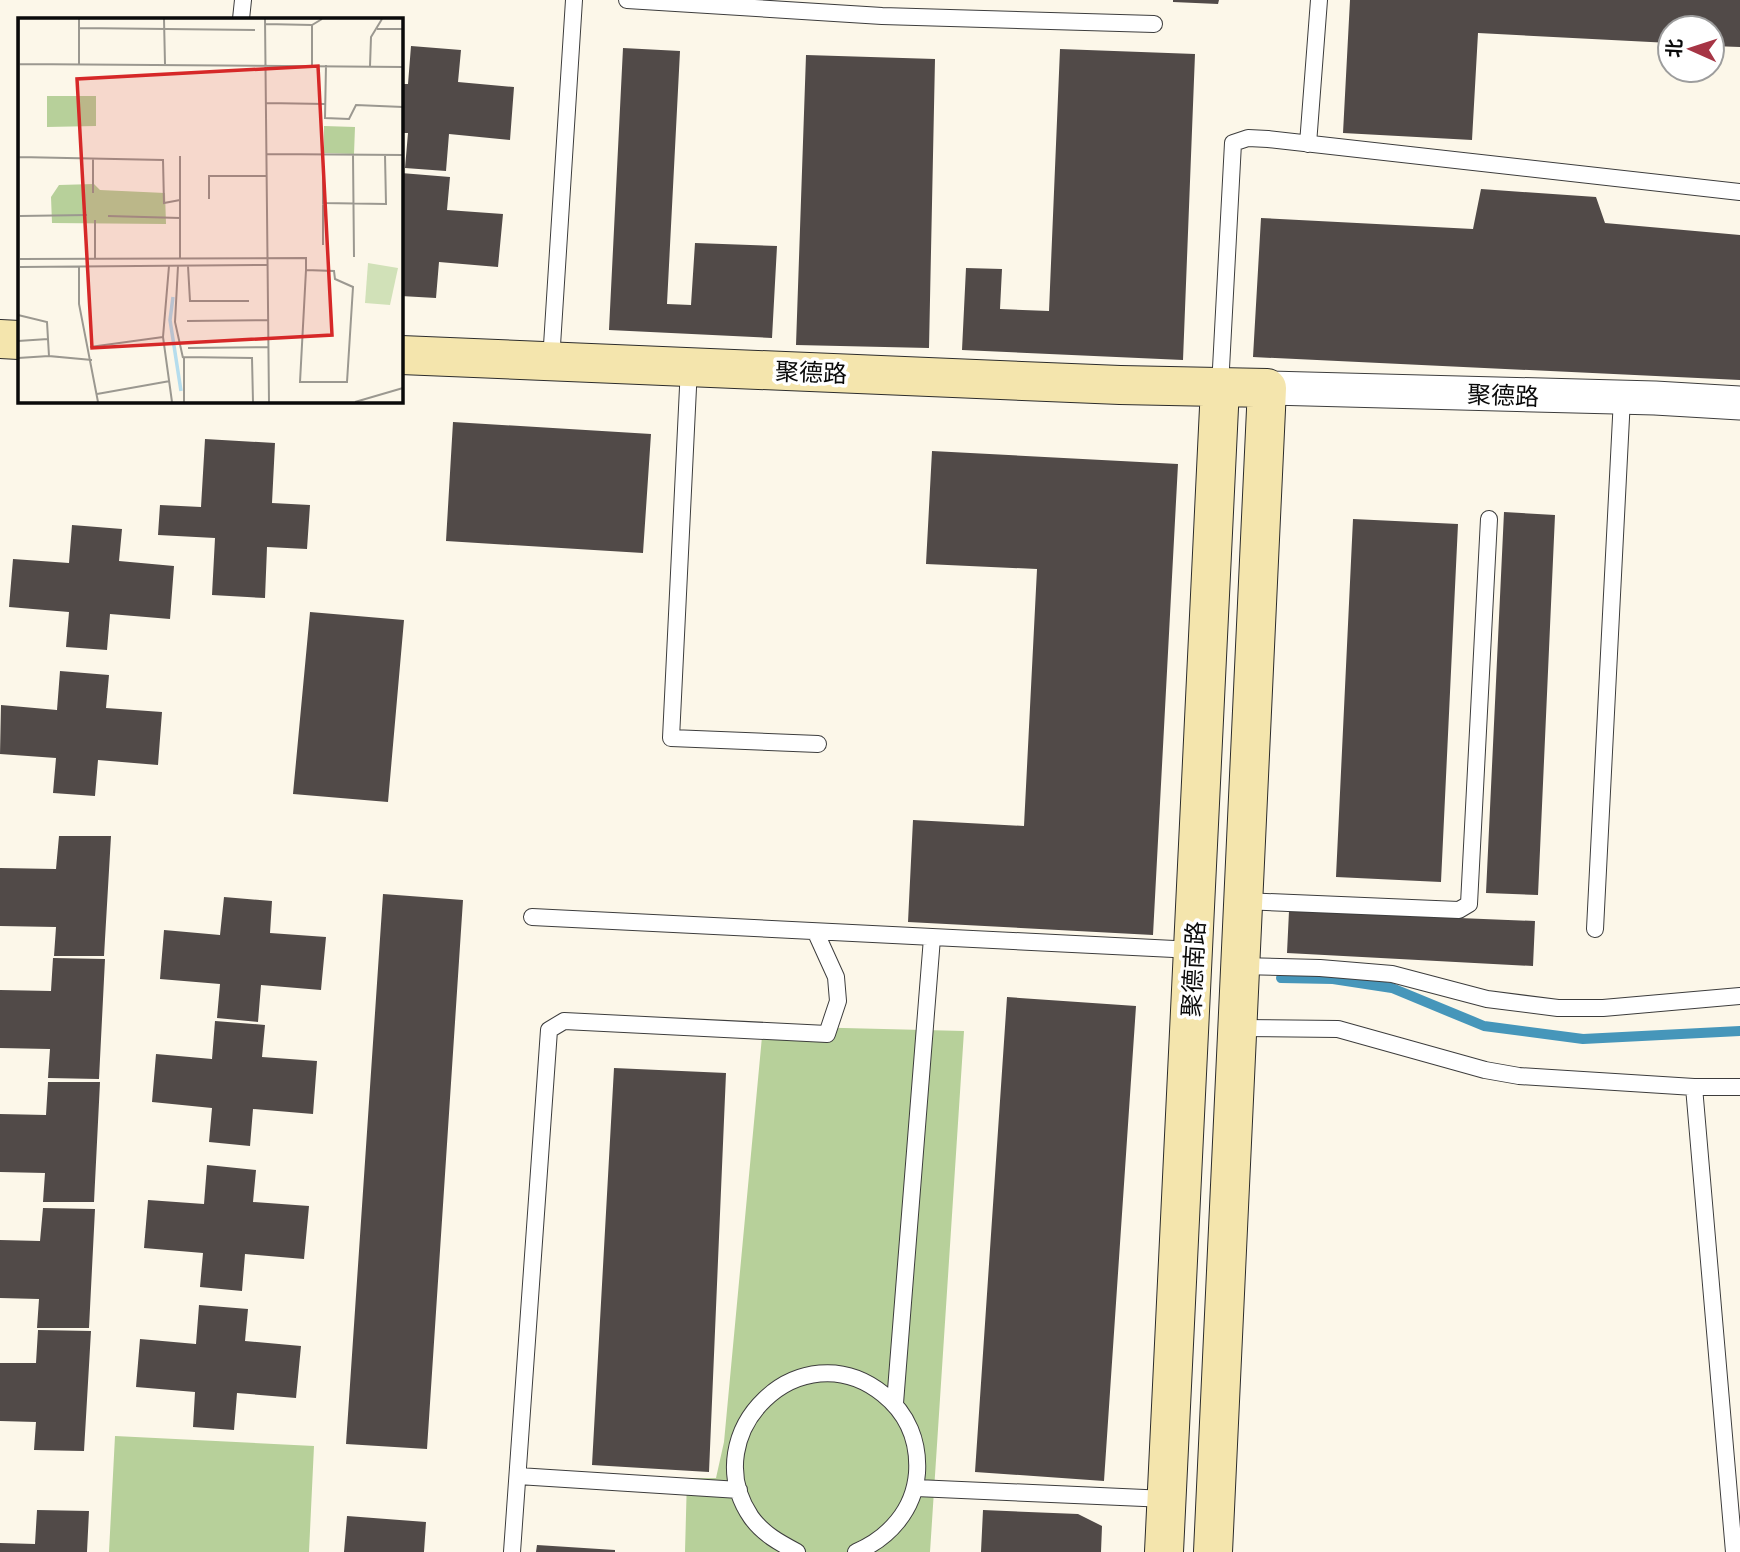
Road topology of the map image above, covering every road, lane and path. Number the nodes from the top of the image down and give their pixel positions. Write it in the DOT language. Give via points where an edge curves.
graph roads {
  1 [pos="243,0"];
  2 [pos="574,0"];
  3 [pos="627,0"];
  4 [pos="1320,0"];
  5 [pos="882,8"];
  6 [pos="242,18"];
  7 [pos="1154,23"];
  8 [pos="1308,144"];
  9 [pos="1740,192"];
  10 [pos="0,339"];
  11 [pos="18,340"];
  12 [pos="402,355"];
  13 [pos="551,361"];
  14 [pos="689,367"];
  15 [pos="1220,387"];
  16 [pos="1267,388"];
  17 [pos="1622,398"];
  18 [pos="1740,403"];
  19 [pos="1489,519"];
  20 [pos="818,744"];
  21 [pos="1243,901"];
  22 [pos="532,918"];
  23 [pos="1595,929"];
  24 [pos="816,933"];
  25 [pos="932,938"];
  26 [pos="1194,950"];
  27 [pos="1240,966"];
  28 [pos="1740,996"];
  29 [pos="1237,1028"];
  30 [pos="1694,1087"];
  31 [pos="1740,1087"];
  32 [pos="895,1403"];
  33 [pos="518,1476"];
  34 [pos="916,1488"];
  35 [pos="739,1490"];
  36 [pos="1167,1499"];
  37 [pos="883,1545"];
  38 [pos="512,1552"];
  39 [pos="797,1552"];
  40 [pos="856,1552"];
  41 [pos="1164,1552"];
  42 [pos="1213,1552"];
  43 [pos="1734,1552"];
  1 -- 6 [label="lane"];
  2 -- 13 [label="lane"];
  3 -- 5 [label="lane"];
  4 -- 8 [label="lane"];
  5 -- 7 [label="lane"];
  8 -- 9 [label="lane"];
  8 -- 15 [label="lane" via="1248,138 1233,143"];
  10 -- 11 [label="street"];
  12 -- 13 [label="street, 聚德路"];
  13 -- 14 [label="street, 聚德路"];
  14 -- 15 [label="street, 聚德路"];
  14 -- 20 [label="lane" via="671,738"];
  15 -- 16 [label="street, 聚德路"];
  15 -- 26 [label="street, 聚德南路"];
  16 -- 17 [label="street, 聚德路"];
  16 -- 21 [label="street, 聚德南路"];
  17 -- 18 [label="street, 聚德路"];
  17 -- 23 [label="lane"];
  19 -- 21 [label="lane" via="1469,904 1459,910"];
  21 -- 27 [label="street, 聚德南路"];
  22 -- 24 [label="lane"];
  24 -- 25 [label="lane"];
  24 -- 33 [label="lane" via="836,977 838,1001 827,1034 564,1021 549,1031"];
  25 -- 26 [label="lane"];
  25 -- 32 [label="lane"];
  26 -- 36 [label="street, 聚德南路"];
  27 -- 28 [label="lane" via="1392,974 1487,999 1558,1008"];
  27 -- 29 [label="street, 聚德南路"];
  29 -- 30 [label="lane" via="1338,1029 1519,1076"];
  29 -- 42 [label="street, 聚德南路"];
  30 -- 31 [label="lane"];
  30 -- 43 [label="lane"];
  32 -- 34 [label="lane" via="911,1429 918,1458"];
  32 -- 35 [label="lane" via="871,1384 843,1374 812,1374 783,1384 759,1403 743,1430 736,1459"];
  33 -- 35 [label="lane"];
  33 -- 38 [label="lane"];
  34 -- 36 [label="lane"];
  34 -- 37 [label="lane"];
  35 -- 39 [label="lane" via="751,1517 772,1539"];
  36 -- 41 [label="street, 聚德南路"];
  37 -- 40 [label="lane"];
}
